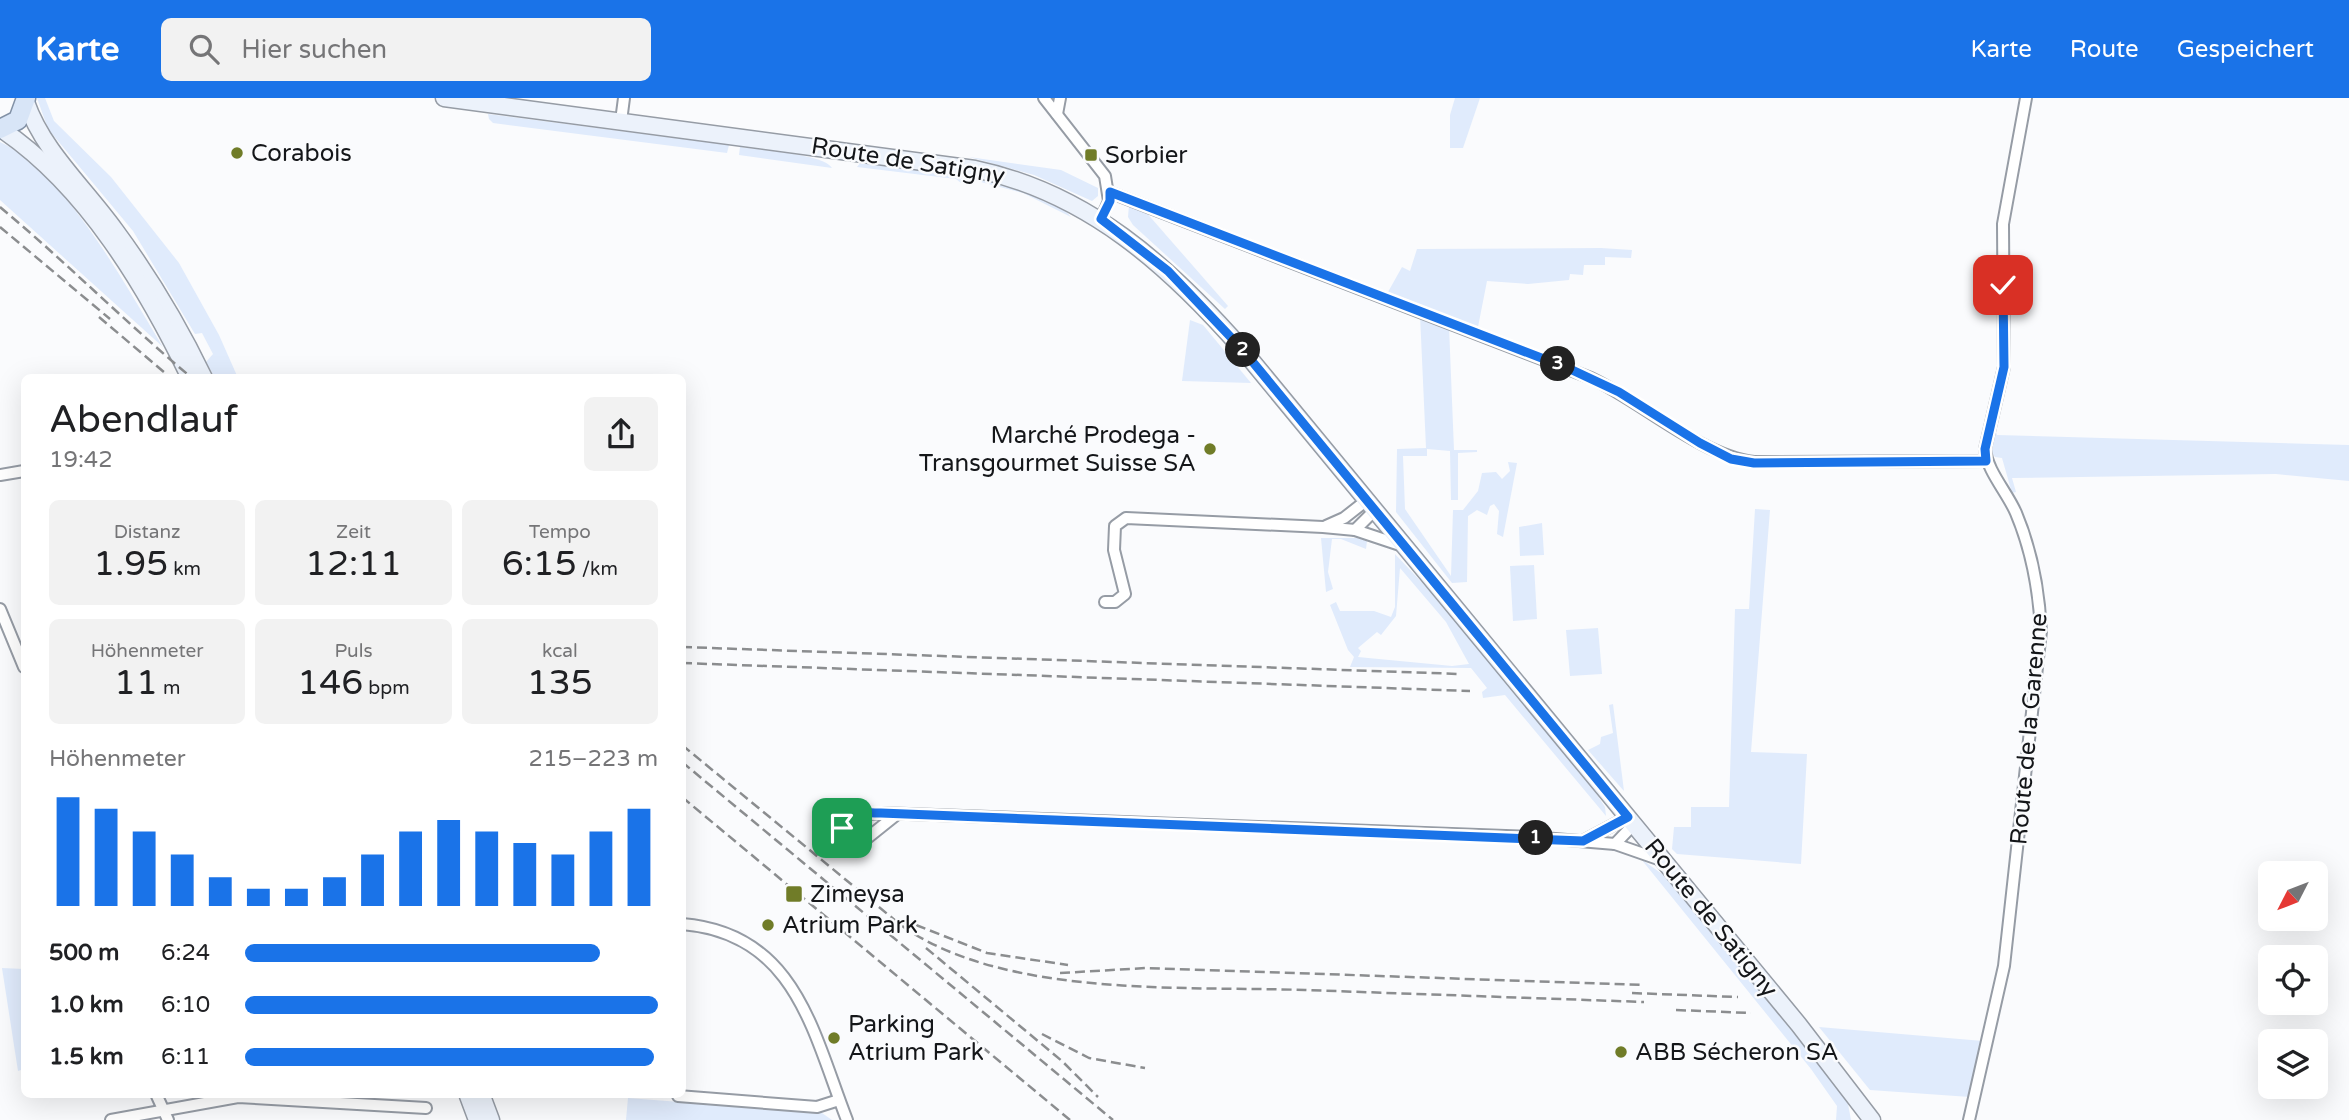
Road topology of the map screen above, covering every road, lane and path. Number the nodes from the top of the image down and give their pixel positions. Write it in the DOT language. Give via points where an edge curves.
graph roads {
  1 [pos="444,98"];
  2 [pos="624,98"];
  3 [pos="1044,98"];
  4 [pos="1060,98"];
  5 [pos="2026,98"];
  6 [pos="26,100"];
  7 [pos="1057,114"];
  8 [pos="621,121"];
  9 [pos="1,129"];
  10 [pos="1110,192"];
  11 [pos="1101,219"];
  12 [pos="188,374"];
  13 [pos="202,374"];
  14 [pos="1986,461"];
  15 [pos="21,472"];
  16 [pos="0,475"];
  17 [pos="1371,505"];
  18 [pos="1324,527"];
  19 [pos="1355,530"];
  20 [pos="1406,547"];
  21 [pos="1105,602"];
  22 [pos="0,609"];
  23 [pos="21,660"];
  24 [pos="896,815"];
  25 [pos="1631,821"];
  26 [pos="1583,841"];
  27 [pos="1615,844"];
  28 [pos="1665,862"];
  29 [pos="686,924"];
  30 [pos="686,1097"];
  31 [pos="158,1098"];
  32 [pos="235,1098"];
  33 [pos="306,1098"];
  34 [pos="469,1098"];
  35 [pos="483,1098"];
  36 [pos="839,1100"];
  37 [pos="426,1108"];
  38 [pos="166,1115"];
  39 [pos="111,1120"];
  40 [pos="477,1120"];
  41 [pos="491,1120"];
  42 [pos="847,1120"];
  43 [pos="1872,1120"];
  44 [pos="1969,1120"];
  1 -- 8 [label="street, Route de Satigny"];
  2 -- 8 [label="street"];
  3 -- 7 [label="street"];
  4 -- 7 [label="street"];
  5 -- 14 [label="street" via="2003,224 2005,359"];
  6 -- 9 [label="main road" via="18,120"];
  6 -- 13 [label="street" via="51,150 147,276"];
  7 -- 10 [label="street" via="1098,164"];
  8 -- 11 [label="street, Route de Satigny" via="967,167 1034,185"];
  9 -- 12 [label="street" via="42,160 84,209 141,290"];
  10 -- 11 [label="street"];
  10 -- 14 [label="street" via="1570,369 1619,392 1731,459 1754,463"];
  11 -- 17 [label="street, Route de Satigny" via="1154,259 1218,322"];
  14 -- 44 [label="street, Route de la Garenne" via="2023,531 2038,584 2041,631 2004,966"];
  15 -- 16 [label="street"];
  17 -- 18 [label="street"];
  17 -- 19 [label="street"];
  17 -- 20 [label="street, Route de Satigny"];
  18 -- 19 [label="street"];
  18 -- 21 [label="street" via="1121,520 1112,537 1125,594 1115,602"];
  19 -- 20 [label="street"];
  20 -- 25 [label="street, Route de Satigny"];
  22 -- 23 [label="street"];
  24 -- 24 [label="street" via="852,814 844,822 843,834 850,842 861,843"];
  24 -- 26 [label="street"];
  25 -- 26 [label="street"];
  25 -- 27 [label="street"];
  25 -- 28 [label="street, Route de Satigny"];
  26 -- 27 [label="street"];
  27 -- 28 [label="street"];
  28 -- 43 [label="street, Route de Satigny"];
  29 -- 36 [label="street" via="736,937 780,971 805,1009"];
  30 -- 36 [label="street" via="803,1107"];
  31 -- 38 [label="street"];
  32 -- 38 [label="street"];
  33 -- 37 [label="street"];
  34 -- 40 [label="street"];
  35 -- 41 [label="street"];
  36 -- 42 [label="street"];
  38 -- 39 [label="street"];
}
